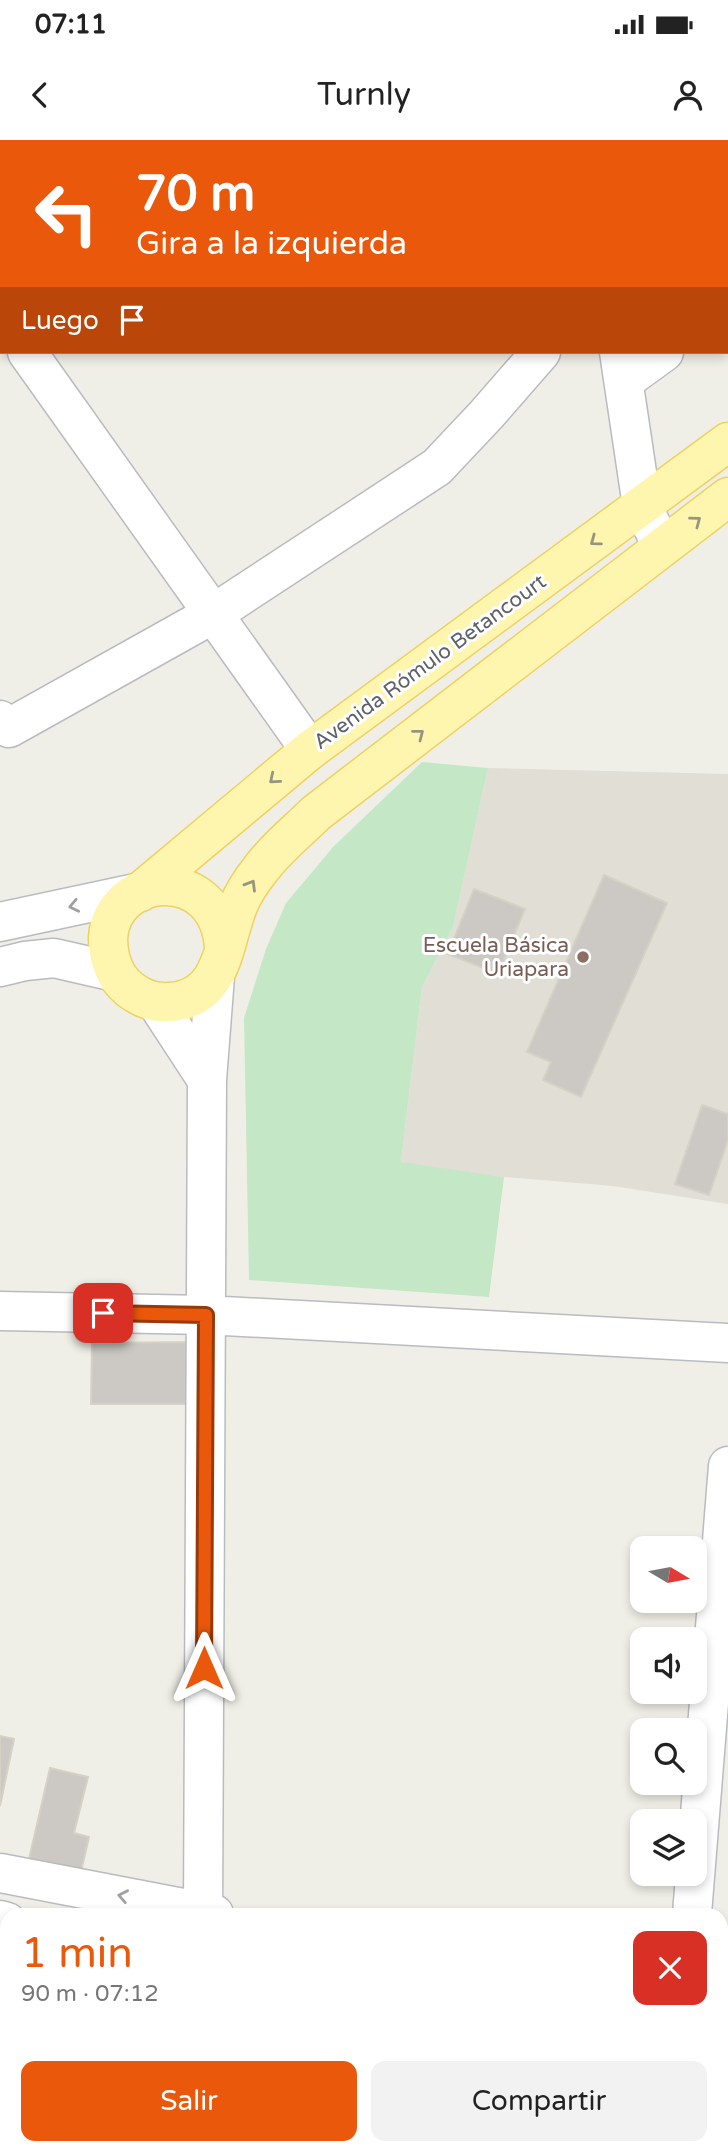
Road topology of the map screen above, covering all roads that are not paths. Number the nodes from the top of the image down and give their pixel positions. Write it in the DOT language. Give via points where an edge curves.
graph roads {
  1 [pos="28,354"];
  2 [pos="539,354"];
  3 [pos="658,354"];
  4 [pos="621,367"];
  5 [pos="728,442"];
  6 [pos="728,497"];
  7 [pos="642,506"];
  8 [pos="662,546"];
  9 [pos="213,614"];
  10 [pos="0,720"];
  11 [pos="310,750"];
  12 [pos="140,892"];
  13 [pos="0,922"];
  14 [pos="220,962"];
  15 [pos="0,967"];
  16 [pos="115,972"];
  17 [pos="156,1002"];
  18 [pos="207,1080"];
  19 [pos="0,1311"];
  20 [pos="206,1315"];
  21 [pos="728,1343"];
  22 [pos="728,1466"];
  23 [pos="0,1872"];
  24 [pos="177,1908"];
  25 [pos="206,1908"];
  26 [pos="692,1908"];
  1 -- 9 [label="street"];
  2 -- 9 [label="street" via="436,467"];
  3 -- 4 [label="street"];
  4 -- 7 [label="street"];
  5 -- 7 [label="main road, Avenida Rómulo Betancourt"];
  8 -- 6 [label="main road, one-way"];
  7 -- 8 [label="street"];
  7 -- 11 [label="main road, Avenida Rómulo Betancourt, one-way"];
  14 -- 8 [label="main road, one-way" via="239,904 260,869 316,813"];
  9 -- 10 [label="street" via="9,728"];
  9 -- 11 [label="street"];
  11 -- 12 [label="main road, Avenida Rómulo Betancourt, one-way"];
  12 -- 13 [label="street, one-way"];
  12 -- 14 [label="main road" via="170,886 198,895 218,918 223,932"];
  12 -- 16 [label="main road" via="120,909 109,933"];
  14 -- 17 [label="main road" via="206,987 195,995"];
  14 -- 18 [label="street"];
  15 -- 16 [label="street" via="54,958"];
  16 -- 17 [label="main road" via="132,992"];
  17 -- 18 [label="street"];
  18 -- 20 [label="street"];
  19 -- 20 [label="street"];
  20 -- 21 [label="street"];
  20 -- 25 [label="street"];
  22 -- 26 [label="street"];
  24 -- 23 [label="street, one-way"];
}
